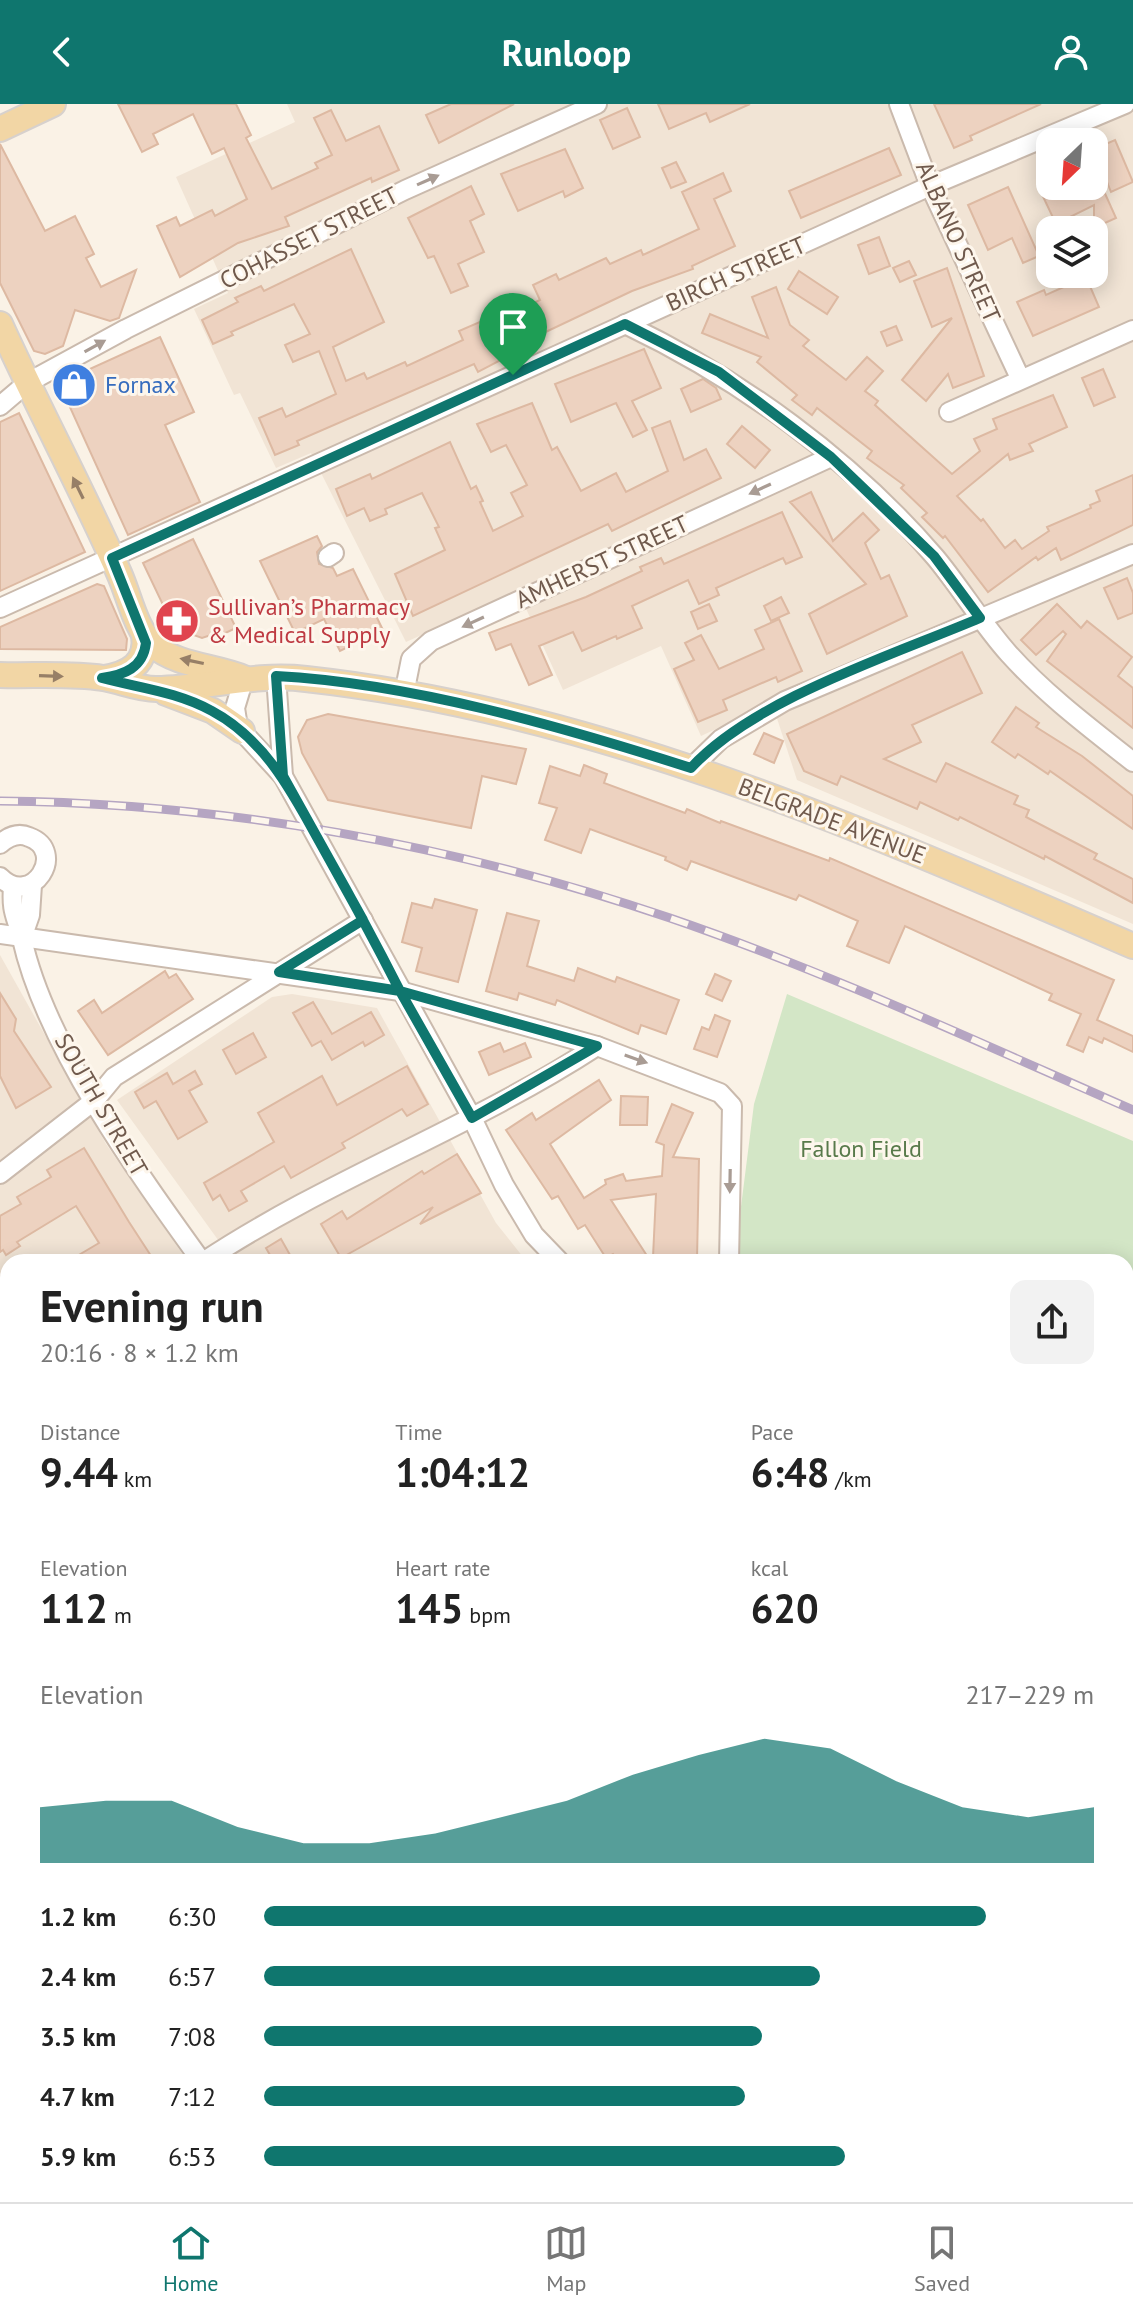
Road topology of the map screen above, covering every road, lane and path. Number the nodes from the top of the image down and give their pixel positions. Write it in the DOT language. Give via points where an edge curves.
graph roads {
  1 [pos="53,104"];
  2 [pos="597,104"];
  3 [pos="899,104"];
  4 [pos="1125,104"];
  5 [pos="0,129"];
  6 [pos="930,186"];
  7 [pos="0,324"];
  8 [pos="625,324"];
  9 [pos="1133,330"];
  10 [pos="1020,378"];
  11 [pos="27,383"];
  12 [pos="0,406"];
  13 [pos="949,412"];
  14 [pos="831,457"];
  15 [pos="1133,554"];
  16 [pos="112,558"];
  17 [pos="0,608"];
  18 [pos="980,618"];
  19 [pos="144,635"];
  20 [pos="0,675"];
  21 [pos="276,676"];
  22 [pos="102,678"];
  23 [pos="244,678"];
  24 [pos="152,689"];
  25 [pos="404,694"];
  26 [pos="242,731"];
  27 [pos="1133,762"];
  28 [pos="691,768"];
  29 [pos="283,776"];
  30 [pos="0,844"];
  31 [pos="15,883"];
  32 [pos="363,920"];
  33 [pos="0,934"];
  34 [pos="22,938"];
  35 [pos="1133,946"];
  36 [pos="279,972"];
  37 [pos="400,991"];
  38 [pos="597,1046"];
  39 [pos="95,1100"];
  40 [pos="472,1118"];
  41 [pos="0,1174"];
  42 [pos="196,1254"];
  43 [pos="216,1254"];
  44 [pos="552,1254"];
  45 [pos="729,1254"];
  1 -- 5 [label="main road"];
  11 -- 2 [label="street, COHASSET STREET, one-way" via="405,190"];
  3 -- 6 [label="street, ALBANO STREET"];
  4 -- 6 [label="street, BIRCH STREET"];
  6 -- 8 [label="street, BIRCH STREET"];
  6 -- 10 [label="street, ALBANO STREET"];
  7 -- 11 [label="main road"];
  8 -- 14 [label="street" via="719,372"];
  8 -- 16 [label="street, BIRCH STREET"];
  9 -- 10 [label="street"];
  10 -- 13 [label="street"];
  11 -- 12 [label="street, COHASSET STREET"];
  16 -- 11 [label="main road, one-way"];
  14 -- 18 [label="street" via="934,556"];
  14 -- 25 [label="street, AMHERST STREET, one-way" via="422,646 411,659"];
  15 -- 18 [label="street"];
  16 -- 17 [label="street, BIRCH STREET"];
  16 -- 19 [label="main road"];
  18 -- 27 [label="street" via="1050,696"];
  18 -- 28 [label="street" via="785,701 721,739"];
  19 -- 22 [label="main road" via="145,651 138,663 127,672"];
  23 -- 19 [label="main road, one-way" via="174,657"];
  20 -- 22 [label="main road, BELGRADE AVENUE, one-way"];
  21 -- 23 [label="main road, BELGRADE AVENUE"];
  21 -- 25 [label="main road, BELGRADE AVENUE"];
  21 -- 29 [label="street"];
  22 -- 24 [label="main road, BELGRADE AVENUE"];
  23 -- 24 [label="main road, BELGRADE AVENUE"];
  23 -- 26 [label="street" via="235,708"];
  24 -- 26 [label="main road" via="213,711"];
  25 -- 28 [label="main road, BELGRADE AVENUE" via="552,726"];
  26 -- 29 [label="street"];
  28 -- 35 [label="main road, BELGRADE AVENUE" via="837,820"];
  29 -- 32 [label="street"];
  30 -- 31 [label="street" via="23,835 43,848 45,870"];
  31 -- 34 [label="street" via="30,915"];
  32 -- 36 [label="street"];
  32 -- 37 [label="street"];
  33 -- 34 [label="street"];
  34 -- 36 [label="street"];
  34 -- 39 [label="street, SOUTH STREET" via="31,978"];
  36 -- 37 [label="street"];
  36 -- 39 [label="street" via="114,1077"];
  37 -- 38 [label="street"];
  37 -- 40 [label="street"];
  38 -- 40 [label="street"];
  38 -- 45 [label="street, one-way" via="689,1079 724,1094 731,1103"];
  39 -- 41 [label="street"];
  39 -- 42 [label="street, SOUTH STREET"];
  40 -- 43 [label="street"];
  40 -- 44 [label="street" via="534,1235"];
}
